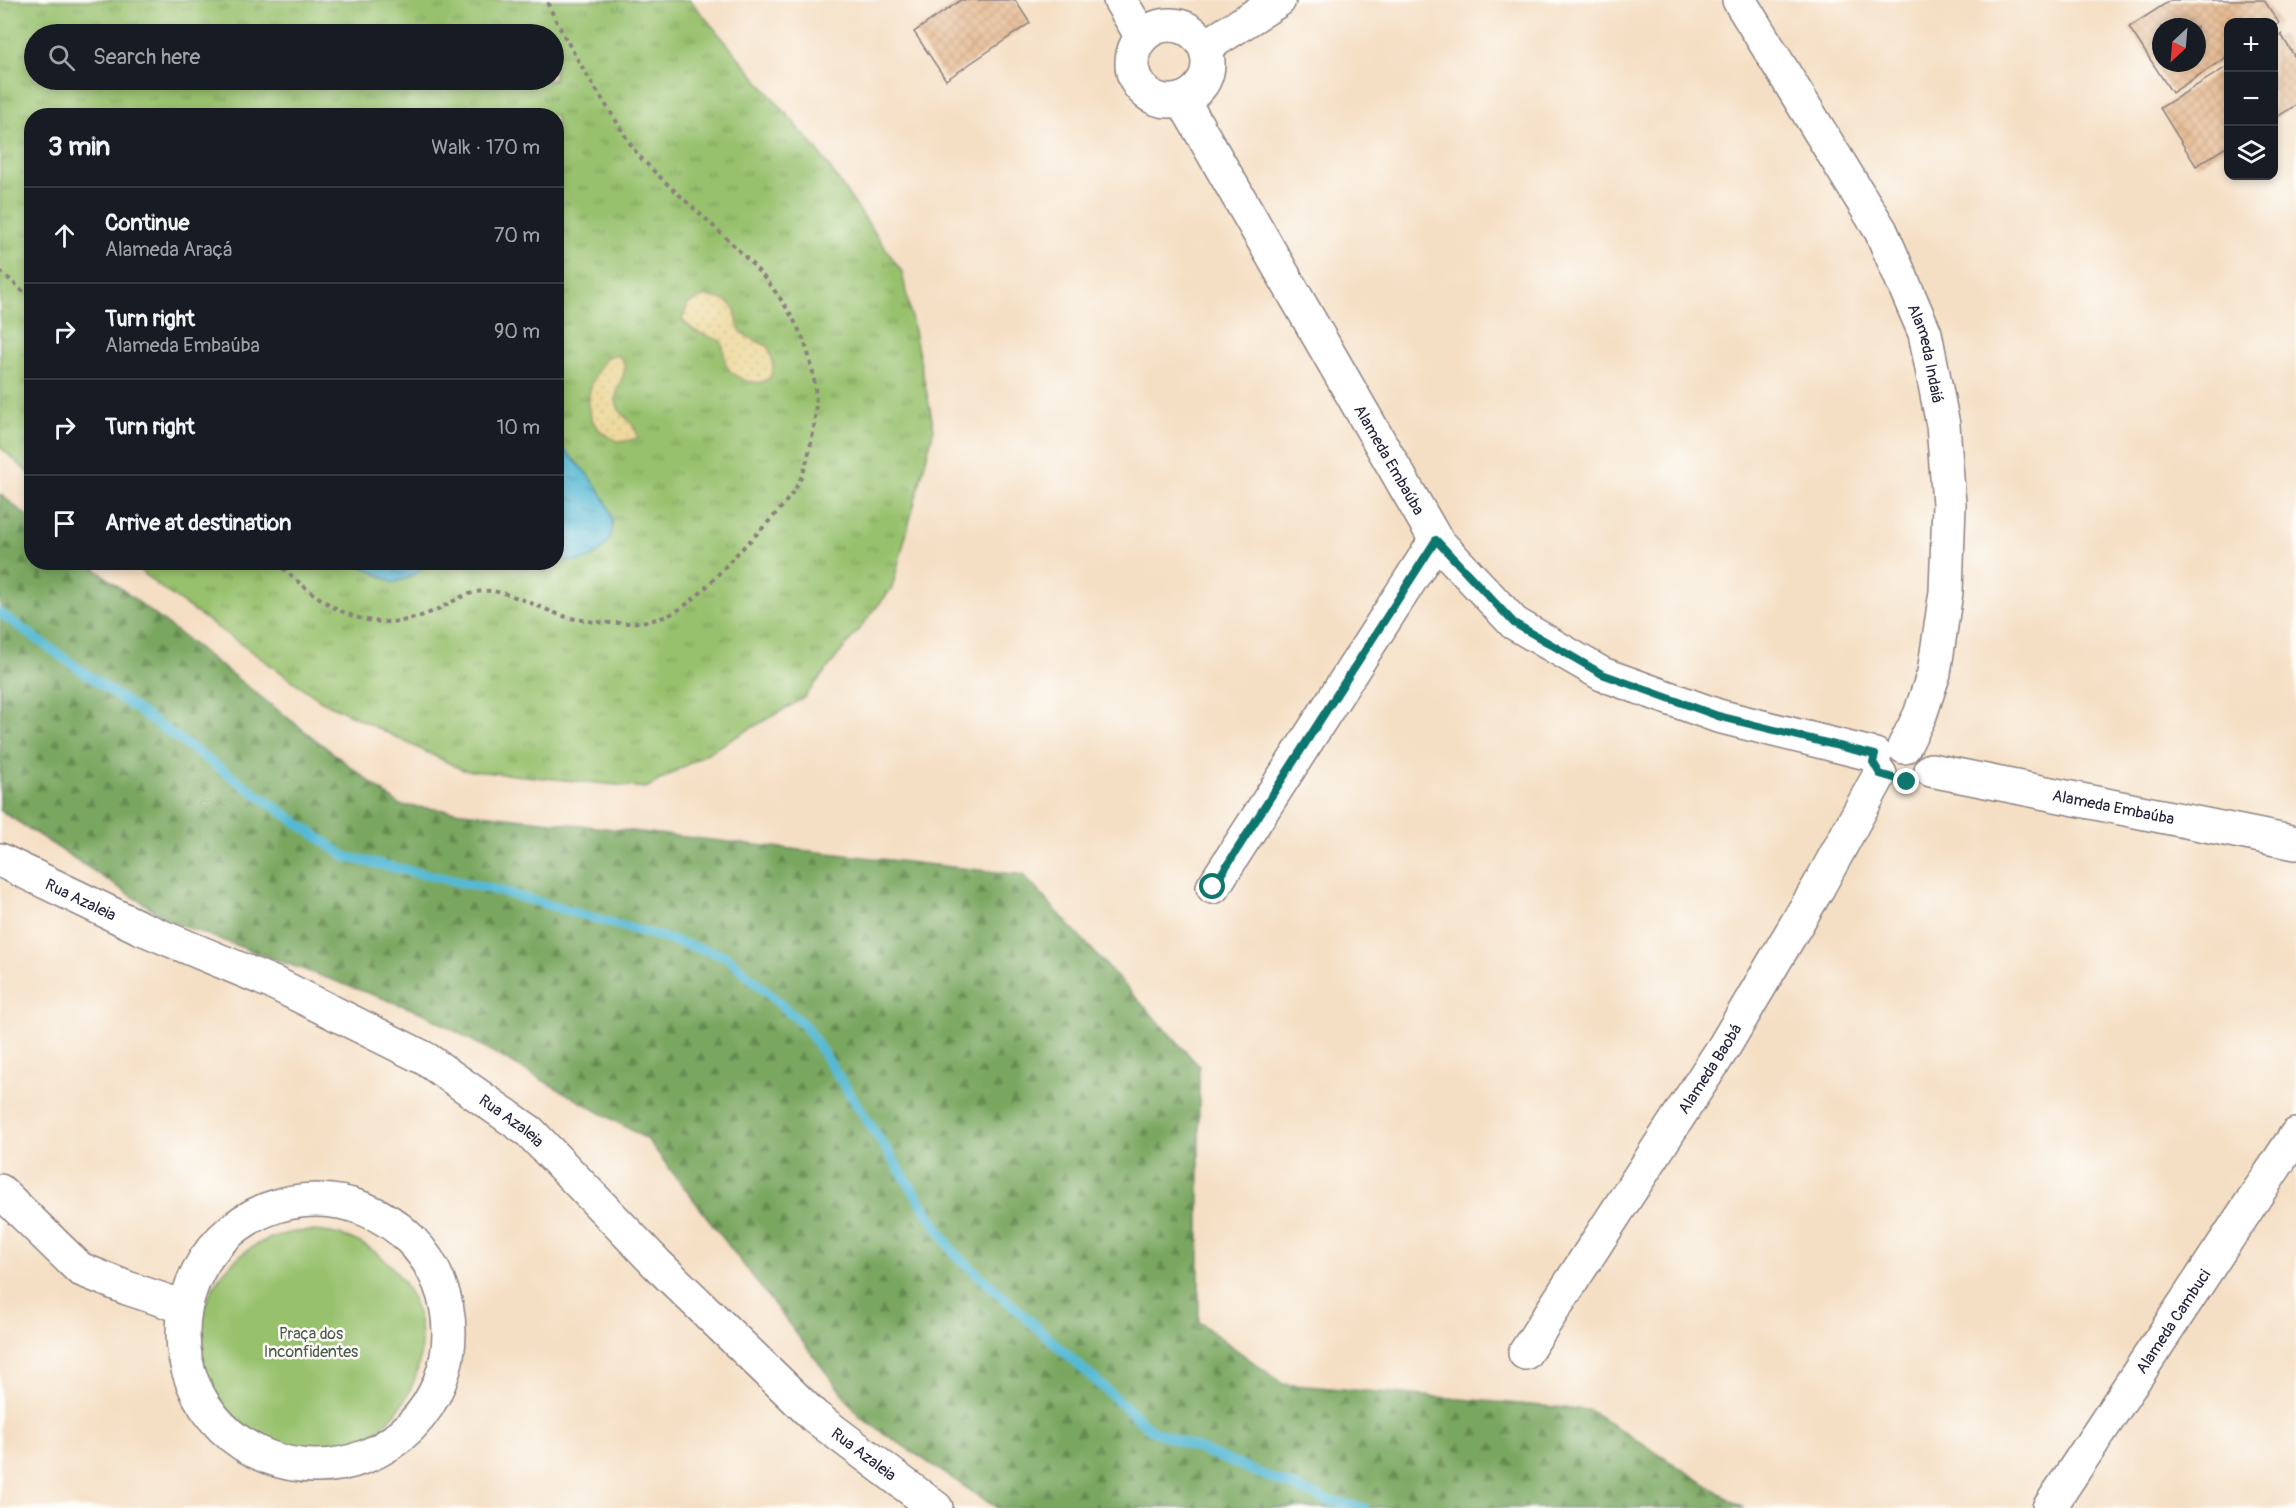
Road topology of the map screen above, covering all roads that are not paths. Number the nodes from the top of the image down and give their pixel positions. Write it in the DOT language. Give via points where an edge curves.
graph roads {
  1 [pos="1120,0"];
  2 [pos="1279,0"];
  3 [pos="1739,0"];
  4 [pos="1142,37"];
  5 [pos="1205,47"];
  6 [pos="1182,99"];
  7 [pos="1436,540"];
  8 [pos="1886,759"];
  9 [pos="2296,843"];
  10 [pos="0,860"];
  11 [pos="1213,887"];
  12 [pos="2296,1135"];
  13 [pos="0,1191"];
  14 [pos="184,1307"];
  15 [pos="1525,1353"];
  16 [pos="936,1508"];
  17 [pos="2049,1508"];
  1 -- 4 [label="street"];
  2 -- 5 [label="street"];
  3 -- 8 [label="street, Alameda Indaiá" via="1881,231 1925,333 1945,448 1950,504 1946,592 1934,673 1920,715"];
  4 -- 5 [label="street" via="1163,25 1176,25 1188,29"];
  4 -- 6 [label="street" via="1132,59 1137,82 1156,99"];
  5 -- 6 [label="street" via="1207,72 1202,84"];
  6 -- 7 [label="street, Alameda Embaúba"];
  7 -- 8 [label="street, Alameda Embaúba" via="1514,623 1602,674 1718,716"];
  7 -- 11 [label="street"];
  8 -- 9 [label="street, Alameda Embaúba" via="1907,782 1928,777 1931,770"];
  8 -- 15 [label="street, Alameda Baobá" via="1819,886 1725,1044"];
  10 -- 16 [label="street, Rua Azaleia" via="139,927 278,985 426,1059 530,1132 657,1264 814,1416"];
  12 -- 17 [label="street, Alameda Cambuci"];
  13 -- 14 [label="street" via="80,1269"];
  14 -- 14 [label="street" via="184,1350 196,1392 223,1428 259,1453 301,1465 345,1463 386,1447 419,1418 442,1380 450,1337 439,1283 424,1254 392,1223 352,1204 308,1199 265,1209 228,1231 200,1265"];
}
